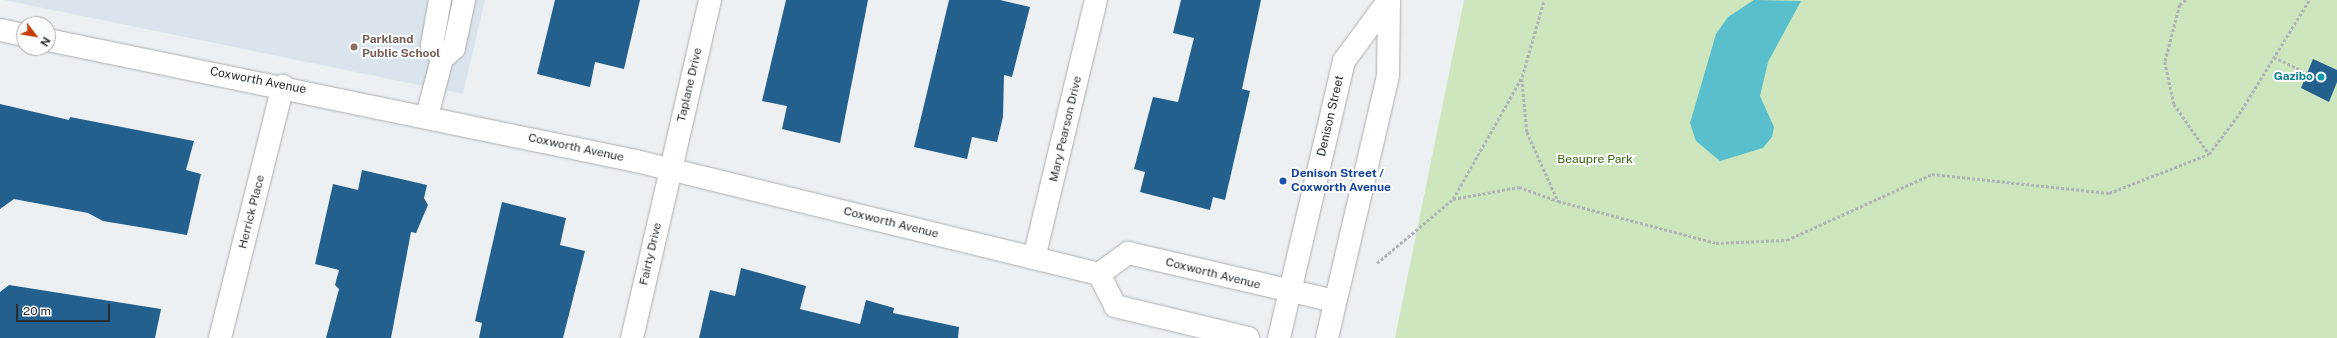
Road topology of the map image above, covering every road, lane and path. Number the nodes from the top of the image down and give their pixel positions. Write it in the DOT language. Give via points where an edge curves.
graph roads {
  1 [pos="440,0"];
  2 [pos="464,0"];
  3 [pos="710,0"];
  4 [pos="1096,0"];
  5 [pos="1388,0"];
  6 [pos="1544,0"];
  7 [pos="2186,0"];
  8 [pos="2308,0"];
  9 [pos="0,30"];
  10 [pos="16,33"];
  11 [pos="56,42"];
  12 [pos="2274,57"];
  13 [pos="442,59"];
  14 [pos="2307,73"];
  15 [pos="1522,77"];
  16 [pos="283,86"];
  17 [pos="428,116"];
  18 [pos="2209,154"];
  19 [pos="670,169"];
  20 [pos="1453,199"];
  21 [pos="1558,201"];
  22 [pos="1034,258"];
  23 [pos="1376,263"];
  24 [pos="1099,274"];
  25 [pos="1289,291"];
  26 [pos="1334,301"];
  27 [pos="220,338"];
  28 [pos="632,338"];
  29 [pos="1248,338"];
  30 [pos="1278,338"];
  31 [pos="1327,338"];
  1 -- 13 [label="street" via="432,45"];
  2 -- 13 [label="street" via="454,48"];
  3 -- 19 [label="street, Taplane Drive"];
  4 -- 22 [label="street, Mary Pearson Drive"];
  5 -- 25 [label="street, Denison Street" via="1344,61"];
  5 -- 26 [label="street, Denison Street" via="1388,75"];
  6 -- 15 [label="path"];
  7 -- 18 [label="path" via="2180,5 2165,62 2174,104"];
  8 -- 12 [label="path"];
  9 -- 10 [label="street"];
  11 -- 16 [label="street, Coxworth Avenue"];
  12 -- 14 [label="path"];
  12 -- 18 [label="path" via="2239,114"];
  13 -- 17 [label="street"];
  15 -- 20 [label="path"];
  15 -- 21 [label="path" via="1527,132"];
  16 -- 17 [label="street, Coxworth Avenue"];
  16 -- 27 [label="street, Herrick Place"];
  17 -- 19 [label="street, Coxworth Avenue"];
  18 -- 21 [label="path" via="2109,193 1932,174 1788,240 1716,243"];
  19 -- 22 [label="street, Coxworth Avenue"];
  19 -- 28 [label="street, Fairty Drive"];
  20 -- 21 [label="path" via="1519,187"];
  20 -- 23 [label="path"];
  22 -- 24 [label="street, Coxworth Avenue"];
  24 -- 25 [label="street, Coxworth Avenue" via="1128,253"];
  24 -- 29 [label="street" via="1116,306"];
  25 -- 26 [label="street, Coxworth Avenue"];
  25 -- 30 [label="street, Denison Street"];
  26 -- 31 [label="street, Denison Street"];
}
